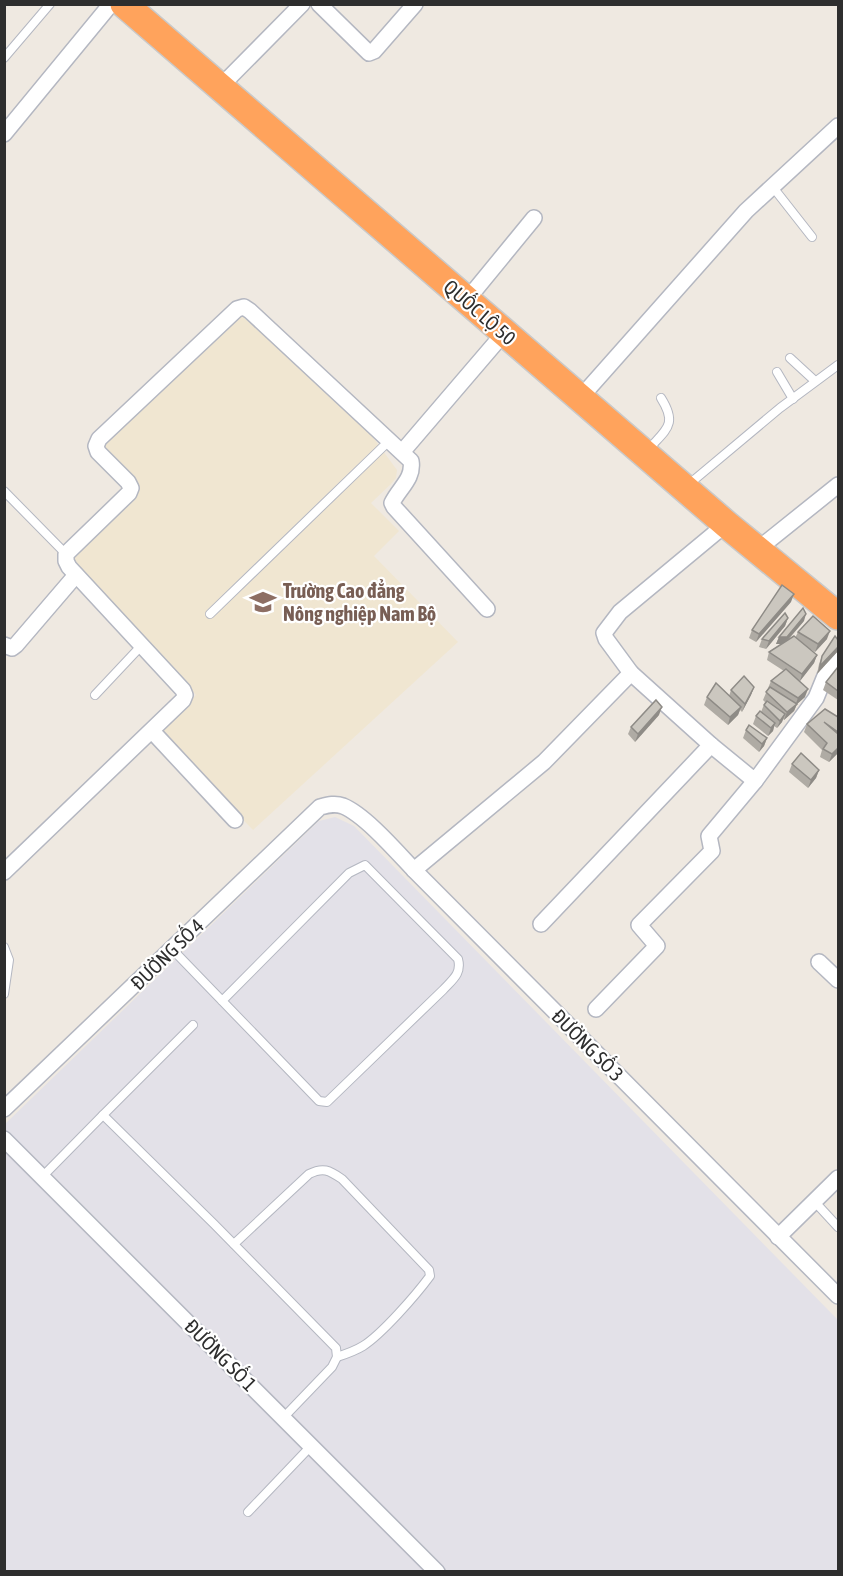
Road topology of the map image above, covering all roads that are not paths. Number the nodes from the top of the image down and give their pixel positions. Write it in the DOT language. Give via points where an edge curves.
graph roads {
  1 [pos="50,4"];
  2 [pos="111,4"];
  3 [pos="124,4"];
  4 [pos="302,4"];
  5 [pos="319,4"];
  6 [pos="416,4"];
  7 [pos="4,58"];
  8 [pos="219,88"];
  9 [pos="838,126"];
  10 [pos="4,134"];
  11 [pos="772,186"];
  12 [pos="534,218"];
  13 [pos="812,237"];
  14 [pos="466,301"];
  15 [pos="504,333"];
  16 [pos="790,358"];
  17 [pos="838,365"];
  18 [pos="777,372"];
  19 [pos="815,381"];
  20 [pos="581,397"];
  21 [pos="661,398"];
  22 [pos="793,399"];
  23 [pos="390,440"];
  24 [pos="403,451"];
  25 [pos="645,453"];
  26 [pos="838,484"];
  27 [pos="685,488"];
  28 [pos="4,491"];
  29 [pos="726,524"];
  30 [pos="757,550"];
  31 [pos="66,554"];
  32 [pos="76,575"];
  33 [pos="488,609"];
  34 [pos="210,614"];
  35 [pos="838,616"];
  36 [pos="4,645"];
  37 [pos="142,645"];
  38 [pos="838,659"];
  39 [pos="631,673"];
  40 [pos="95,696"];
  41 [pos="152,731"];
  42 [pos="711,745"];
  43 [pos="755,781"];
  44 [pos="332,804"];
  45 [pos="236,820"];
  46 [pos="6,869"];
  47 [pos="414,870"];
  48 [pos="541,924"];
  49 [pos="4,947"];
  50 [pos="172,949"];
  51 [pos="819,962"];
  52 [pos="838,980"];
  53 [pos="4,994"];
  54 [pos="222,1001"];
  55 [pos="596,1009"];
  56 [pos="193,1025"];
  57 [pos="4,1110"];
  58 [pos="103,1115"];
  59 [pos="4,1139"];
  60 [pos="42,1177"];
  61 [pos="838,1178"];
  62 [pos="814,1202"];
  63 [pos="838,1227"];
  64 [pos="778,1238"];
  65 [pos="234,1244"];
  66 [pos="838,1296"];
  67 [pos="337,1357"];
  68 [pos="284,1418"];
  69 [pos="311,1446"];
  70 [pos="248,1512"];
  71 [pos="437,1572"];
  1 -- 7 [label="lane"];
  2 -- 10 [label="street"];
  3 -- 8 [label="highway, QUỐC LỘ 50"];
  4 -- 8 [label="street"];
  5 -- 6 [label="street" via="369,53"];
  8 -- 14 [label="highway, QUỐC LỘ 50"];
  9 -- 11 [label="street"];
  11 -- 13 [label="lane"];
  11 -- 20 [label="street"];
  12 -- 14 [label="street"];
  14 -- 15 [label="highway, QUỐC LỘ 50"];
  15 -- 20 [label="highway, QUỐC LỘ 50"];
  15 -- 24 [label="street"];
  16 -- 19 [label="lane"];
  17 -- 19 [label="lane"];
  18 -- 22 [label="lane"];
  19 -- 22 [label="lane"];
  20 -- 25 [label="highway, QUỐC LỘ 50"];
  21 -- 25 [label="lane" via="670,421"];
  22 -- 27 [label="lane"];
  23 -- 24 [label="street"];
  23 -- 31 [label="street" via="250,310 237,309 99,439 98,452 131,488"];
  23 -- 34 [label="lane"];
  24 -- 33 [label="street" via="412,466 392,503 394,507"];
  25 -- 27 [label="highway, QUỐC LỘ 50"];
  26 -- 30 [label="street"];
  27 -- 29 [label="highway, QUỐC LỘ 50"];
  28 -- 31 [label="lane"];
  29 -- 30 [label="highway, QUỐC LỘ 50"];
  29 -- 39 [label="street" via="620,612 606,629 606,639"];
  30 -- 35 [label="highway, QUỐC LỘ 50"];
  31 -- 32 [label="street" via="66,561"];
  32 -- 36 [label="street" via="16,645"];
  32 -- 37 [label="street"];
  37 -- 40 [label="lane"];
  37 -- 41 [label="street" via="185,695"];
  38 -- 43 [label="street" via="816,698"];
  39 -- 42 [label="street"];
  39 -- 47 [label="street" via="544,762"];
  41 -- 45 [label="street"];
  41 -- 46 [label="street"];
  42 -- 43 [label="street"];
  42 -- 48 [label="street"];
  43 -- 55 [label="street" via="709,836 712,851 639,925 657,946"];
  44 -- 47 [label="street, ĐƯỜNG SỐ 3" via="356,812"];
  44 -- 50 [label="street, ĐƯỜNG SỐ 4" via="320,807"];
  47 -- 64 [label="street, ĐƯỜNG SỐ 3"];
  49 -- 53 [label="lane" via="9,960"];
  50 -- 54 [label="lane"];
  50 -- 57 [label="street, ĐƯỜNG SỐ 4"];
  51 -- 52 [label="street"];
  54 -- 54 [label="lane" via="349,873 365,865 459,959 458,974 327,1102 319,1101"];
  56 -- 58 [label="lane"];
  58 -- 60 [label="lane"];
  58 -- 65 [label="lane"];
  59 -- 60 [label="street, ĐƯỜNG SỐ 1"];
  60 -- 68 [label="street, ĐƯỜNG SỐ 1"];
  61 -- 62 [label="street"];
  62 -- 63 [label="lane"];
  62 -- 64 [label="street"];
  64 -- 66 [label="street, ĐƯỜNG SỐ 3"];
  65 -- 67 [label="lane" via="336,1348"];
  65 -- 67 [label="lane" via="309,1174 329,1170 429,1270 430,1276 423,1286 374,1339"];
  67 -- 68 [label="lane"];
  68 -- 69 [label="street, ĐƯỜNG SỐ 1"];
  69 -- 70 [label="lane"];
  69 -- 71 [label="street, ĐƯỜNG SỐ 1"];
}
